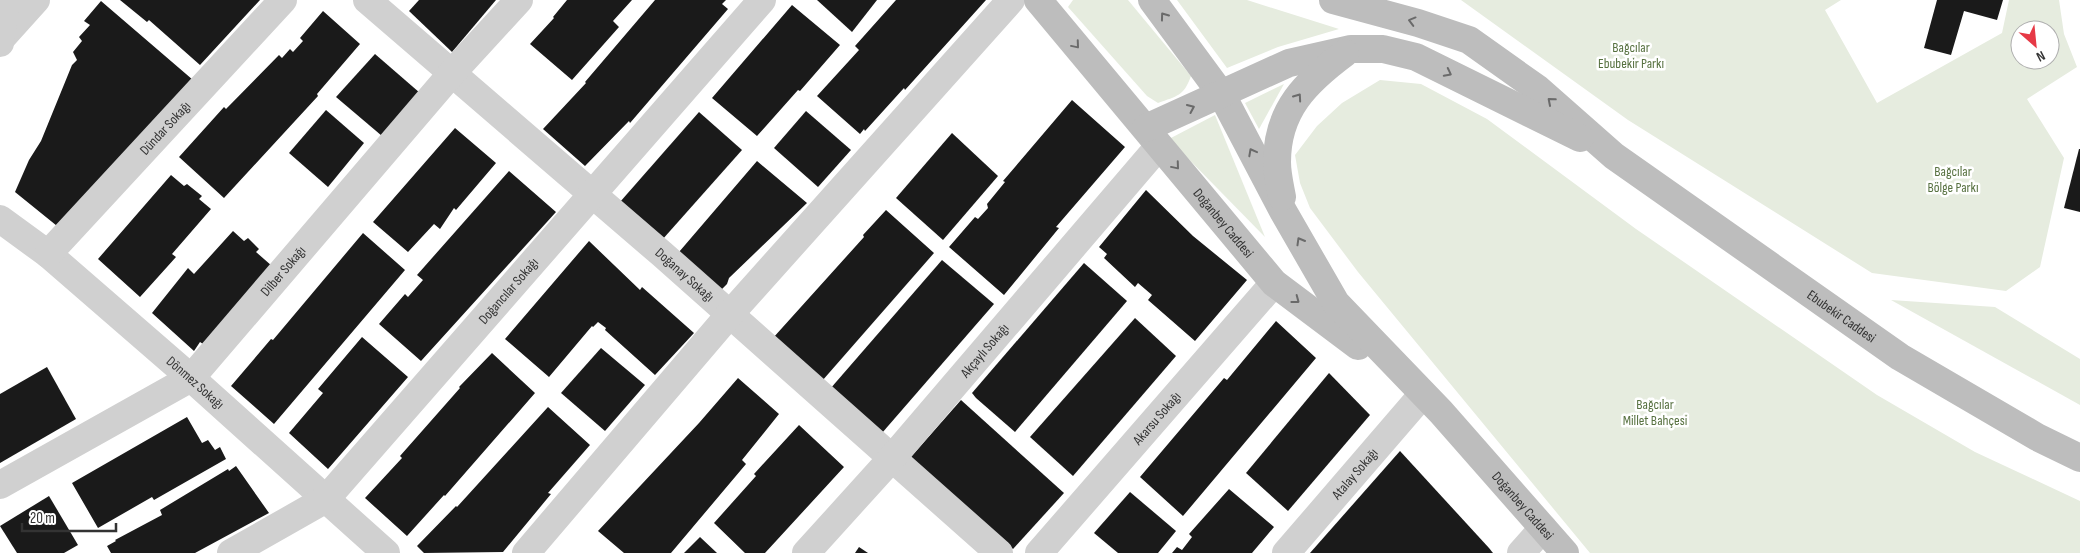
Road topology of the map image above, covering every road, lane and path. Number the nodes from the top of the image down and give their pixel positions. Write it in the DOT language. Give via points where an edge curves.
graph roads {
  1 [pos="6,0"];
  2 [pos="36,0"];
  3 [pos="282,0"];
  4 [pos="367,0"];
  5 [pos="519,0"];
  6 [pos="762,0"];
  7 [pos="1011,0"];
  8 [pos="1152,0"];
  9 [pos="1333,0"];
  10 [pos="1043,3"];
  11 [pos="0,42"];
  12 [pos="1351,49"];
  13 [pos="452,73"];
  14 [pos="1222,95"];
  15 [pos="1153,137"];
  16 [pos="1614,156"];
  17 [pos="592,193"];
  18 [pos="1283,211"];
  19 [pos="0,218"];
  20 [pos="48,254"];
  21 [pos="1274,283"];
  22 [pos="730,314"];
  23 [pos="191,378"];
  24 [pos="1432,403"];
  25 [pos="892,458"];
  26 [pos="2080,458"];
  27 [pos="0,485"];
  28 [pos="326,499"];
  29 [pos="1543,528"];
  30 [pos="231,553"];
  31 [pos="386,553"];
  32 [pos="526,553"];
  33 [pos="806,553"];
  34 [pos="999,553"];
  35 [pos="1040,553"];
  36 [pos="1286,553"];
  37 [pos="1521,553"];
  38 [pos="1565,553"];
  1 -- 11 [label="street"];
  2 -- 11 [label="street"];
  3 -- 20 [label="street, Dündar Sokağı"];
  4 -- 13 [label="street, Doğanay Sokağı"];
  5 -- 13 [label="street, Dilber Sokağı"];
  6 -- 17 [label="street, Doğancılar Sokağı"];
  7 -- 22 [label="street"];
  14 -- 8 [label="main road, Doğanbey Caddesi, one-way"];
  16 -- 9 [label="main road, one-way" via="1538,89 1470,40"];
  10 -- 15 [label="main road, Doğanbey Caddesi, one-way"];
  12 -- 14 [label="main road" via="1289,63"];
  12 -- 16 [label="main road, one-way" via="1383,49 1416,57"];
  18 -- 12 [label="main road, one-way" via="1277,163 1281,129 1297,97 1320,72"];
  13 -- 17 [label="street, Doğanay Sokağı"];
  13 -- 23 [label="street, Dilber Sokağı"];
  15 -- 14 [label="main road, one-way"];
  18 -- 14 [label="main road, Doğanbey Caddesi, one-way"];
  15 -- 21 [label="main road, Doğanbey Caddesi, one-way"];
  15 -- 25 [label="street, Akçaylı Sokağı"];
  16 -- 26 [label="main road, Ebubekir Caddesi" via="1900,357 2037,437"];
  17 -- 22 [label="street, Doğanay Sokağı"];
  17 -- 28 [label="street, Doğancılar Sokağı"];
  24 -- 18 [label="main road, Doğanbey Caddesi, one-way" via="1336,303"];
  19 -- 20 [label="street, Dönmez Sokağı"];
  20 -- 23 [label="street, Dönmez Sokağı"];
  21 -- 24 [label="main road, Doğanbey Caddesi, one-way"];
  21 -- 35 [label="street, Akarsu Sokağı"];
  22 -- 25 [label="street, Doğanay Sokağı"];
  22 -- 32 [label="street"];
  23 -- 27 [label="street, Dilber Sokağı"];
  23 -- 28 [label="street, Dönmez Sokağı"];
  24 -- 29 [label="main road, Doğanbey Caddesi"];
  24 -- 36 [label="street, Atalay Sokağı"];
  25 -- 33 [label="street, Akçaylı Sokağı"];
  25 -- 34 [label="street, Doğanay Sokağı"];
  28 -- 30 [label="street, Doğancılar Sokağı"];
  28 -- 31 [label="street, Dönmez Sokağı"];
  29 -- 37 [label="street"];
  29 -- 38 [label="main road, Doğanbey Caddesi"];
}
